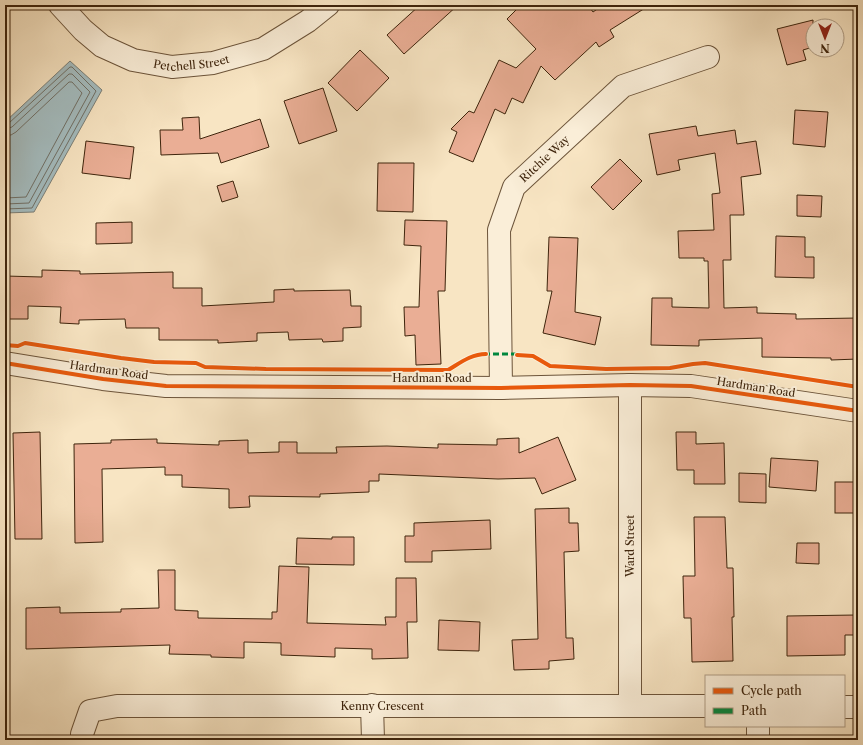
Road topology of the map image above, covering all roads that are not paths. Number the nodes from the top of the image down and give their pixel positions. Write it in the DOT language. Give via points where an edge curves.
graph roads {
  1 [pos="60,5"];
  2 [pos="328,5"];
  3 [pos="708,57"];
  4 [pos="5,362"];
  5 [pos="630,385"];
  6 [pos="501,388"];
  7 [pos="858,411"];
  8 [pos="372,706"];
  9 [pos="630,706"];
  10 [pos="705,706"];
  11 [pos="845,706"];
  12 [pos="858,707"];
  13 [pos="758,727"];
  14 [pos="82,740"];
  15 [pos="373,740"];
  16 [pos="758,740"];
  1 -- 2 [label="street, Petchell Street" via="102,46 133,60 172,67 213,63 263,49"];
  3 -- 6 [label="street, Ritchie Way" via="623,86 514,187 499,230"];
  4 -- 6 [label="street, Hardman Road" via="102,380 166,386"];
  5 -- 6 [label="street, Hardman Road"];
  5 -- 7 [label="street, Hardman Road" via="691,386"];
  5 -- 9 [label="street, Ward Street"];
  8 -- 9 [label="street, Kenny Crescent"];
  8 -- 14 [label="street, Kenny Crescent" via="117,706 90,711"];
  8 -- 15 [label="street"];
  9 -- 10 [label="street, Kenny Crescent"];
  11 -- 12 [label="street"];
  13 -- 16 [label="street"];
}
